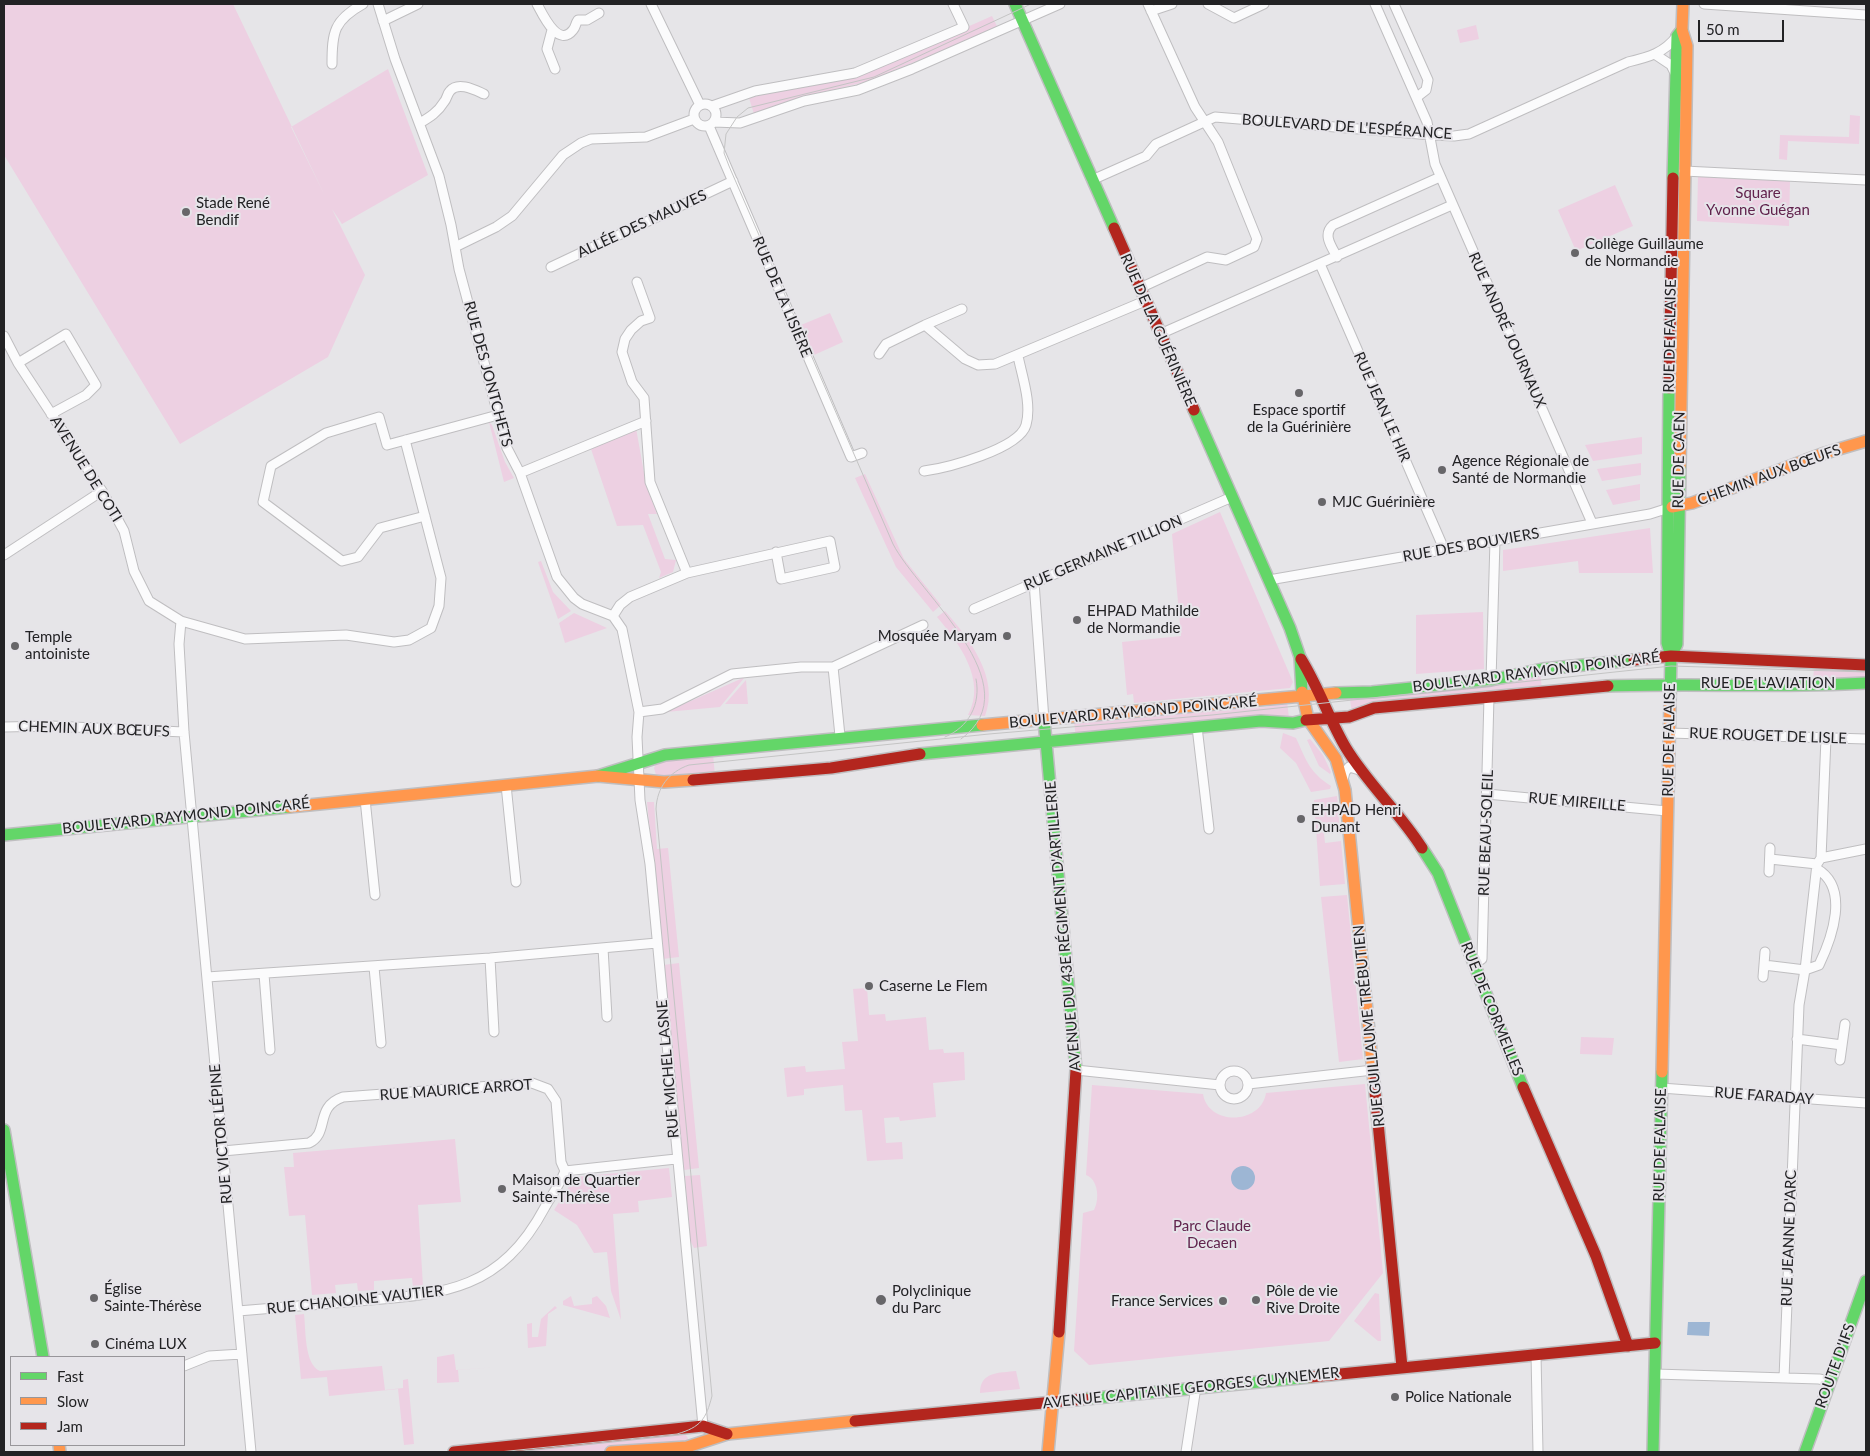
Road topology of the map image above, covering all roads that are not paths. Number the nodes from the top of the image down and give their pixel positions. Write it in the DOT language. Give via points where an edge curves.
graph roads {
  1 [pos="363,4"];
  2 [pos="378,4"];
  3 [pos="418,4"];
  4 [pos="537,4"];
  5 [pos="650,4"];
  6 [pos="954,4"];
  7 [pos="1015,4"];
  8 [pos="1060,4"];
  9 [pos="1172,4"];
  10 [pos="1208,4"];
  11 [pos="1264,4"];
  12 [pos="1375,4"];
  13 [pos="1394,4"];
  14 [pos="1682,4"];
  15 [pos="1704,4"];
  16 [pos="1150,7"];
  17 [pos="599,13"];
  18 [pos="1866,15"];
  19 [pos="383,21"];
  20 [pos="1023,21"];
  21 [pos="552,30"];
  22 [pos="1680,33"];
  23 [pos="1656,55"];
  24 [pos="1676,60"];
  25 [pos="332,64"];
  26 [pos="555,69"];
  27 [pos="1675,74"];
  28 [pos="1686,82"];
  29 [pos="484,94"];
  30 [pos="1417,97"];
  31 [pos="700,105"];
  32 [pos="712,106"];
  33 [pos="694,119"];
  34 [pos="1203,122"];
  35 [pos="420,123"];
  36 [pos="711,124"];
  37 [pos="1431,135"];
  38 [pos="1684,171"];
  39 [pos="1440,177"];
  40 [pos="1092,180"];
  41 [pos="1866,180"];
  42 [pos="733,181"];
  43 [pos="1452,205"];
  44 [pos="455,247"];
  45 [pos="1336,257"];
  46 [pos="1320,264"];
  47 [pos="551,267"];
  48 [pos="637,282"];
  49 [pos="1140,288"];
  50 [pos="1145,300"];
  51 [pos="962,308"];
  52 [pos="925,325"];
  53 [pos="1160,334"];
  54 [pos="4,336"];
  55 [pos="880,354"];
  56 [pos="1018,356"];
  57 [pos="18,363"];
  58 [pos="51,414"];
  59 [pos="498,415"];
  60 [pos="646,421"];
  61 [pos="405,440"];
  62 [pos="1866,441"];
  63 [pos="862,453"];
  64 [pos="924,471"];
  65 [pos="520,473"];
  66 [pos="102,491"];
  67 [pos="1232,497"];
  68 [pos="1673,507"];
  69 [pos="425,516"];
  70 [pos="1592,523"];
  71 [pos="1495,540"];
  72 [pos="1444,550"];
  73 [pos="776,552"];
  74 [pos="4,555"];
  75 [pos="687,573"];
  76 [pos="1269,580"];
  77 [pos="1034,582"];
  78 [pos="974,609"];
  79 [pos="613,616"];
  80 [pos="181,621"];
  81 [pos="923,625"];
  82 [pos="1671,656"];
  83 [pos="1300,657"];
  84 [pos="1866,665"];
  85 [pos="833,667"];
  86 [pos="1491,680"];
  87 [pos="1866,683"];
  88 [pos="1670,684"];
  89 [pos="1320,693"];
  90 [pos="1302,694"];
  91 [pos="1489,697"];
  92 [pos="639,712"];
  93 [pos="1330,717"];
  94 [pos="1308,719"];
  95 [pos="1044,720"];
  96 [pos="1197,727"];
  97 [pos="4,728"];
  98 [pos="184,732"];
  99 [pos="1669,733"];
  100 [pos="840,736"];
  101 [pos="1826,738"];
  102 [pos="1866,739"];
  103 [pos="1047,743"];
  104 [pos="638,763"];
  105 [pos="1363,771"];
  106 [pos="598,776"];
  107 [pos="639,781"];
  108 [pos="1343,781"];
  109 [pos="506,785"];
  110 [pos="1487,794"];
  111 [pos="365,798"];
  112 [pos="1667,811"];
  113 [pos="192,815"];
  114 [pos="1208,829"];
  115 [pos="5,833"];
  116 [pos="1770,848"];
  117 [pos="1866,849"];
  118 [pos="1770,859"];
  119 [pos="1818,864"];
  120 [pos="1769,872"];
  121 [pos="516,882"];
  122 [pos="375,895"];
  123 [pos="657,943"];
  124 [pos="603,948"];
  125 [pos="1765,952"];
  126 [pos="490,958"];
  127 [pos="1474,964"];
  128 [pos="1764,965"];
  129 [pos="374,967"];
  130 [pos="1805,970"];
  131 [pos="264,974"];
  132 [pos="207,977"];
  133 [pos="1762,977"];
  134 [pos="608,1017"];
  135 [pos="1845,1024"];
  136 [pos="494,1032"];
  137 [pos="1797,1039"];
  138 [pos="381,1043"];
  139 [pos="1842,1045"];
  140 [pos="270,1050"];
  141 [pos="1840,1060"];
  142 [pos="1076,1070"];
  143 [pos="1373,1070"];
  144 [pos="1248,1084"];
  145 [pos="1220,1085"];
  146 [pos="1661,1088"];
  147 [pos="1794,1098"];
  148 [pos="1866,1103"];
  149 [pos="4,1130"];
  150 [pos="223,1151"];
  151 [pos="676,1159"];
  152 [pos="565,1171"];
  153 [pos="1866,1281"];
  154 [pos="238,1311"];
  155 [pos="1655,1343"];
  156 [pos="1628,1346"];
  157 [pos="242,1354"];
  158 [pos="1536,1354"];
  159 [pos="43,1356"];
  160 [pos="185,1366"];
  161 [pos="1402,1368"];
  162 [pos="1655,1374"];
  163 [pos="1784,1378"];
  164 [pos="1829,1382"];
  165 [pos="1196,1387"];
  166 [pos="1053,1401"];
  167 [pos="703,1426"];
  168 [pos="727,1434"];
  169 [pos="251,1452"];
  170 [pos="454,1452"];
  171 [pos="611,1452"];
  172 [pos="1048,1452"];
  173 [pos="1186,1452"];
  174 [pos="1538,1452"];
  175 [pos="1653,1452"];
  176 [pos="1805,1452"];
  1 -- 25 [label="street" via="343,16 337,25 332,44"];
  2 -- 19 [label="street, RUE DES JONTCHETS"];
  3 -- 19 [label="street"];
  4 -- 21 [label="street"];
  5 -- 31 [label="street"];
  6 -- 32 [label="street" via="964,27 893,58 855,73 755,91"];
  7 -- 20 [label="main road, RUE DE LA GUÉRINIÈRE"];
  8 -- 20 [label="street"];
  9 -- 16 [label="street"];
  10 -- 11 [label="street" via="1234,18"];
  12 -- 30 [label="street, RUE ANDRÉ JOURNAUX"];
  13 -- 30 [label="street" via="1428,80 1426,90"];
  14 -- 22 [label="main road, RUE DE FALAISE"];
  15 -- 18 [label="street"];
  16 -- 34 [label="street"];
  17 -- 21 [label="street" via="586,20 578,20 569,34 562,35"];
  19 -- 35 [label="street, RUE DES JONTCHETS"];
  20 -- 36 [label="street" via="858,90 804,101 740,123"];
  20 -- 40 [label="main road, RUE DE LA GUÉRINIÈRE"];
  21 -- 26 [label="street" via="547,49"];
  22 -- 23 [label="street, BOULEVARD DE L'ESPÉRANCE"];
  22 -- 24 [label="main road, RUE DE FALAISE"];
  22 -- 28 [label="main road, RUE DE FALAISE" via="1687,46"];
  23 -- 24 [label="street, BOULEVARD DE L'ESPÉRANCE"];
  23 -- 27 [label="street" via="1671,65"];
  23 -- 37 [label="street, BOULEVARD DE L'ESPÉRANCE" via="1628,62 1469,134"];
  24 -- 27 [label="main road, RUE DE FALAISE"];
  24 -- 28 [label="street" via="1681,63"];
  27 -- 68 [label="main road, RUE DE FALAISE"];
  28 -- 38 [label="main road, RUE DE CAEN"];
  29 -- 35 [label="street" via="471,88 455,88 449,91 446,101 434,115"];
  30 -- 37 [label="street, RUE ANDRÉ JOURNAUX"];
  31 -- 32 [label="street"];
  31 -- 33 [label="street" via="694,111"];
  32 -- 36 [label="street" via="716,114"];
  33 -- 36 [label="street" via="699,125"];
  33 -- 44 [label="street" via="646,137 591,139 581,143 563,154 512,216"];
  34 -- 37 [label="street, BOULEVARD DE L'ESPÉRANCE" via="1224,117"];
  34 -- 40 [label="street, BOULEVARD DE L'ESPÉRANCE" via="1156,144 1146,156"];
  34 -- 49 [label="street" via="1218,142 1256,242 1254,247 1226,260 1207,257"];
  35 -- 44 [label="street, RUE DES JONTCHETS" via="441,183"];
  36 -- 42 [label="street, RUE DE LA LISIÈRE"];
  37 -- 39 [label="street, RUE ANDRÉ JOURNAUX" via="1432,155"];
  38 -- 41 [label="street"];
  38 -- 68 [label="main road, RUE DE CAEN"];
  39 -- 43 [label="street, RUE ANDRÉ JOURNAUX"];
  39 -- 45 [label="street" via="1333,225 1327,236"];
  40 -- 49 [label="main road, RUE DE LA GUÉRINIÈRE"];
  42 -- 47 [label="street, ALLÉE DES MAUVES"];
  42 -- 63 [label="street, RUE DE LA LISIÈRE" via="851,457"];
  43 -- 45 [label="street"];
  43 -- 70 [label="street, RUE ANDRÉ JOURNAUX"];
  44 -- 59 [label="street, RUE DES JONTCHETS"];
  45 -- 46 [label="street"];
  46 -- 53 [label="street"];
  46 -- 72 [label="street, RUE JEAN LE HIR"];
  48 -- 60 [label="street" via="650,318 631,330 622,352 632,382 644,398"];
  49 -- 50 [label="main road, RUE DE LA GUÉRINIÈRE"];
  50 -- 53 [label="main road, RUE DE LA GUÉRINIÈRE"];
  50 -- 56 [label="street"];
  51 -- 52 [label="street"];
  52 -- 55 [label="street" via="886,344"];
  52 -- 56 [label="street" via="965,360 978,365 994,364"];
  53 -- 67 [label="main road, RUE DE LA GUÉRINIÈRE"];
  54 -- 57 [label="street, AVENUE DE COTI"];
  56 -- 64 [label="street" via="1027,408 1024,432 1012,441 949,468"];
  57 -- 58 [label="street, AVENUE DE COTI"];
  57 -- 58 [label="street" via="66,334 96,385 86,395"];
  58 -- 66 [label="street, AVENUE DE COTI"];
  59 -- 61 [label="street"];
  59 -- 65 [label="street, RUE DES JONTCHETS" via="507,448"];
  60 -- 65 [label="street"];
  60 -- 75 [label="street" via="650,482"];
  61 -- 69 [label="street, AVENUE DE COTI"];
  61 -- 69 [label="street" via="386,445 379,416 326,433 271,466 263,502 342,561 358,557 380,528"];
  62 -- 68 [label="main road, CHEMIN AUX BŒUFS"];
  65 -- 79 [label="street, RUE DES JONTCHETS" via="557,577 582,604"];
  66 -- 74 [label="street"];
  66 -- 80 [label="street, AVENUE DE COTI" via="124,531 134,571 149,601"];
  67 -- 76 [label="main road, RUE DE LA GUÉRINIÈRE"];
  67 -- 77 [label="street, RUE GERMAINE TILLION"];
  68 -- 70 [label="street, RUE DES BOUVIERS"];
  68 -- 82 [label="main road, RUE DE CAEN" via="1677,644"];
  69 -- 80 [label="street, AVENUE DE COTI" via="441,578 439,606 431,628 422,635 394,642 346,635 245,639"];
  70 -- 71 [label="street, RUE DES BOUVIERS"];
  71 -- 72 [label="street, RUE DES BOUVIERS"];
  71 -- 86 [label="street"];
  72 -- 76 [label="street, RUE DES BOUVIERS"];
  73 -- 73 [label="street" via="781,579 835,567 830,541"];
  73 -- 75 [label="street"];
  75 -- 79 [label="street" via="630,597"];
  76 -- 83 [label="main road, RUE DE LA GUÉRINIÈRE"];
  77 -- 78 [label="street, RUE GERMAINE TILLION"];
  77 -- 95 [label="street"];
  79 -- 92 [label="street" via="622,629"];
  80 -- 98 [label="street, RUE VICTOR LÉPINE" via="180,678"];
  81 -- 85 [label="street"];
  82 -- 84 [label="main road, RUE DE L'AVIATION"];
  82 -- 86 [label="main road, BOULEVARD RAYMOND POINCARÉ" via="1543,670"];
  82 -- 88 [label="main road, RUE DE FALAISE"];
  83 -- 89 [label="main road, RUE DE LA GUÉRINIÈRE"];
  83 -- 90 [label="main road, RUE DE LA GUÉRINIÈRE"];
  85 -- 92 [label="street" via="732,674 662,709"];
  85 -- 100 [label="street"];
  86 -- 89 [label="main road, BOULEVARD RAYMOND POINCARÉ" via="1372,692"];
  87 -- 88 [label="main road, RUE DE L'AVIATION" via="1809,686"];
  88 -- 91 [label="main road, BOULEVARD RAYMOND POINCARÉ" via="1592,686"];
  88 -- 99 [label="main road, RUE DE FALAISE"];
  89 -- 90 [label="main road, BOULEVARD RAYMOND POINCARÉ"];
  89 -- 93 [label="main road, RUE DE CORMELLES"];
  90 -- 94 [label="main road, RUE GUILLAUME TRÉBUTIEN"];
  90 -- 95 [label="main road, BOULEVARD RAYMOND POINCARÉ" via="1258,701"];
  91 -- 93 [label="main road, BOULEVARD RAYMOND POINCARÉ" via="1374,708 1349,717"];
  91 -- 110 [label="street, RUE BEAU-SOLEIL"];
  92 -- 104 [label="street, RUE MICHEL LASNE"];
  93 -- 94 [label="main road, BOULEVARD RAYMOND POINCARÉ"];
  93 -- 105 [label="main road, RUE DE CORMELLES"];
  94 -- 96 [label="main road, BOULEVARD RAYMOND POINCARÉ"];
  94 -- 108 [label="main road, RUE GUILLAUME TRÉBUTIEN" via="1336,759"];
  95 -- 100 [label="main road, BOULEVARD RAYMOND POINCARÉ"];
  95 -- 103 [label="main road, AVENUE DU 43E RÉGIMENT D'ARTILLERIE"];
  96 -- 103 [label="main road, BOULEVARD RAYMOND POINCARÉ"];
  96 -- 114 [label="street"];
  97 -- 98 [label="street, CHEMIN AUX BŒUFS" via="51,726"];
  98 -- 113 [label="street, RUE VICTOR LÉPINE"];
  99 -- 101 [label="street, RUE ROUGET DE LISLE"];
  99 -- 112 [label="main road, RUE DE FALAISE"];
  100 -- 104 [label="main road, BOULEVARD RAYMOND POINCARÉ" via="672,754"];
  101 -- 102 [label="street, RUE ROUGET DE LISLE"];
  101 -- 119 [label="street, RUE JEANNE D'ARC"];
  103 -- 107 [label="main road, BOULEVARD RAYMOND POINCARÉ" via="891,757 831,768 671,782"];
  103 -- 142 [label="main road, AVENUE DU 43E RÉGIMENT D'ARTILLERIE"];
  104 -- 106 [label="main road, BOULEVARD RAYMOND POINCARÉ"];
  104 -- 107 [label="street, RUE MICHEL LASNE"];
  105 -- 108 [label="street" via="1349,767"];
  105 -- 127 [label="main road, RUE DE CORMELLES" via="1417,840 1438,873"];
  106 -- 107 [label="main road, BOULEVARD RAYMOND POINCARÉ"];
  106 -- 109 [label="main road, BOULEVARD RAYMOND POINCARÉ"];
  107 -- 123 [label="street, RUE MICHEL LASNE"];
  108 -- 143 [label="main road, RUE GUILLAUME TRÉBUTIEN"];
  109 -- 111 [label="main road, BOULEVARD RAYMOND POINCARÉ"];
  109 -- 121 [label="street"];
  110 -- 112 [label="street, RUE MIREILLE"];
  110 -- 127 [label="street, RUE BEAU-SOLEIL" via="1482,959"];
  111 -- 113 [label="main road, BOULEVARD RAYMOND POINCARÉ"];
  111 -- 122 [label="street"];
  112 -- 146 [label="main road, RUE DE FALAISE"];
  113 -- 115 [label="main road, BOULEVARD RAYMOND POINCARÉ"];
  113 -- 132 [label="street, RUE VICTOR LÉPINE"];
  116 -- 118 [label="street"];
  117 -- 119 [label="street"];
  118 -- 119 [label="street"];
  118 -- 120 [label="street"];
  119 -- 130 [label="street, RUE JEANNE D'ARC"];
  119 -- 130 [label="street" via="1834,884 1835,914 1829,942 1819,965"];
  123 -- 124 [label="street"];
  123 -- 151 [label="street, RUE MICHEL LASNE"];
  124 -- 126 [label="street"];
  124 -- 134 [label="street"];
  125 -- 128 [label="street"];
  126 -- 129 [label="street"];
  126 -- 136 [label="street"];
  127 -- 156 [label="main road, RUE DE CORMELLES" via="1505,1046 1596,1256"];
  128 -- 130 [label="street"];
  128 -- 133 [label="street"];
  129 -- 131 [label="street"];
  129 -- 138 [label="street"];
  130 -- 137 [label="street, RUE JEANNE D'ARC"];
  131 -- 132 [label="street"];
  131 -- 140 [label="street"];
  132 -- 150 [label="street, RUE VICTOR LÉPINE"];
  135 -- 139 [label="street"];
  137 -- 139 [label="street"];
  137 -- 147 [label="street, RUE JEANNE D'ARC"];
  139 -- 141 [label="street"];
  142 -- 145 [label="street"];
  142 -- 166 [label="main road, AVENUE DU 43E RÉGIMENT D'ARTILLERIE"];
  143 -- 144 [label="street"];
  143 -- 161 [label="main road, RUE GUILLAUME TRÉBUTIEN"];
  144 -- 145 [label="street" via="1242,1073 1234,1071 1226,1074"];
  144 -- 145 [label="street" via="1243,1096 1235,1098 1224,1094"];
  146 -- 147 [label="street, RUE FARADAY"];
  146 -- 155 [label="main road, RUE DE FALAISE"];
  147 -- 148 [label="street, RUE FARADAY"];
  147 -- 163 [label="street, RUE JEANNE D'ARC"];
  149 -- 159 [label="main road"];
  150 -- 152 [label="street, RUE MAURICE ARROT" via="309,1143 320,1132 325,1109 343,1097 532,1083 548,1089 554,1096 561,1162"];
  150 -- 154 [label="street, RUE VICTOR LÉPINE"];
  151 -- 152 [label="street"];
  151 -- 167 [label="street, RUE MICHEL LASNE" via="680,1173"];
  152 -- 154 [label="street, RUE CHANOINE VAUTIER" via="536,1224 518,1248 490,1272 472,1282 432,1295"];
  153 -- 164 [label="main road, ROUTE D'IFS"];
  154 -- 157 [label="street, RUE VICTOR LÉPINE"];
  155 -- 156 [label="main road, AVENUE CAPITAINE GEORGES GUYNEMER"];
  155 -- 162 [label="main road, RUE DE FALAISE"];
  156 -- 158 [label="main road, AVENUE CAPITAINE GEORGES GUYNEMER"];
  157 -- 160 [label="street" via="209,1356"];
  157 -- 169 [label="street, RUE VICTOR LÉPINE"];
  158 -- 161 [label="main road, AVENUE CAPITAINE GEORGES GUYNEMER"];
  158 -- 174 [label="street"];
  161 -- 165 [label="main road, AVENUE CAPITAINE GEORGES GUYNEMER"];
  162 -- 163 [label="street"];
  162 -- 175 [label="main road, RUE DE FALAISE"];
  163 -- 164 [label="street"];
  164 -- 176 [label="main road, ROUTE D'IFS"];
  165 -- 166 [label="main road, AVENUE CAPITAINE GEORGES GUYNEMER"];
  165 -- 173 [label="street"];
  166 -- 168 [label="main road, AVENUE CAPITAINE GEORGES GUYNEMER"];
  166 -- 172 [label="main road, AVENUE DU 43E RÉGIMENT D'ARTILLERIE"];
  167 -- 168 [label="main road, AVENUE CAPITAINE GEORGES GUYNEMER"];
  167 -- 170 [label="main road, AVENUE CAPITAINE GEORGES GUYNEMER"];
  168 -- 171 [label="main road, AVENUE CAPITAINE GEORGES GUYNEMER" via="687,1447"];
}
